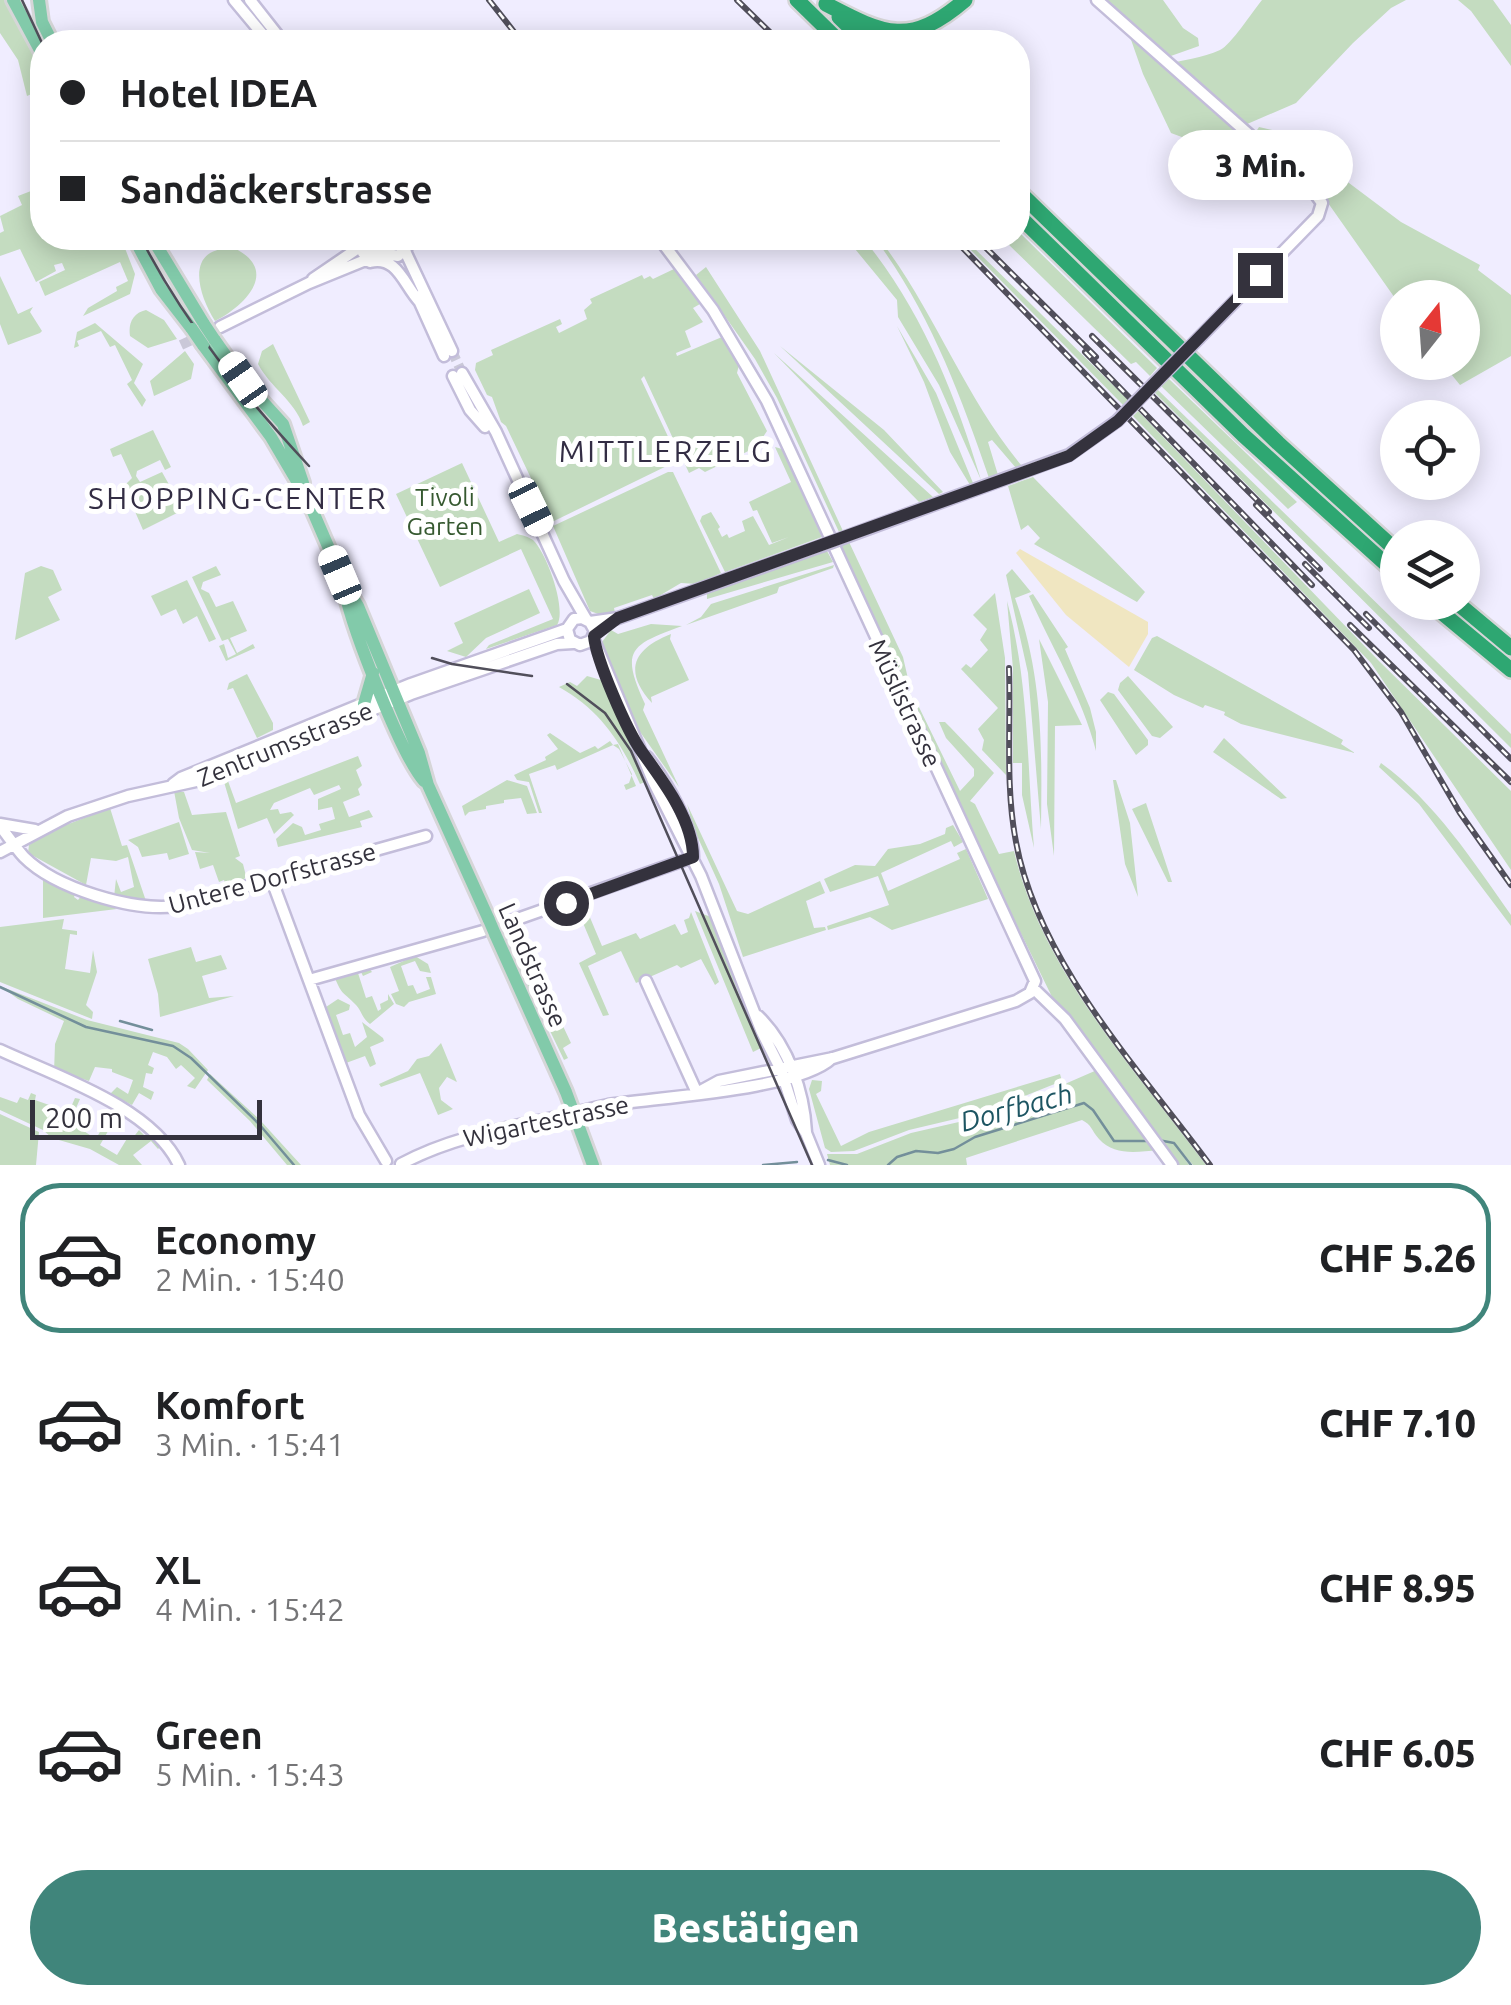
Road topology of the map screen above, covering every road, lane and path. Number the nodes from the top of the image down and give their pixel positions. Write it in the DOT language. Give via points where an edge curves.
graph roads {
  1 [pos="12,0"];
  2 [pos="39,0"];
  3 [pos="234,0"];
  4 [pos="250,0"];
  5 [pos="797,0"];
  6 [pos="965,0"];
  7 [pos="1097,0"];
  8 [pos="824,2"];
  9 [pos="46,30"];
  10 [pos="259,30"];
  11 [pos="274,30"];
  12 [pos="828,30"];
  13 [pos="853,30"];
  14 [pos="883,30"];
  15 [pos="914,30"];
  16 [pos="30,32"];
  17 [pos="1030,203"];
  18 [pos="1030,228"];
  19 [pos="140,250"];
  20 [pos="158,250"];
  21 [pos="385,250"];
  22 [pos="389,250"];
  23 [pos="394,250"];
  24 [pos="394,250"];
  25 [pos="668,250"];
  26 [pos="318,280"];
  27 [pos="414,289"];
  28 [pos="414,289"];
  29 [pos="414,289"];
  30 [pos="414,289"];
  31 [pos="198,326"];
  32 [pos="212,337"];
  33 [pos="470,410"];
  34 [pos="485,422"];
  35 [pos="471,431"];
  36 [pos="497,438"];
  37 [pos="1380,536"];
  38 [pos="1380,560"];
  39 [pos="343,581"];
  40 [pos="564,581"];
  41 [pos="618,618"];
  42 [pos="588,620"];
  43 [pos="1451,620"];
  44 [pos="1478,620"];
  45 [pos="569,625"];
  46 [pos="593,637"];
  47 [pos="574,644"];
  48 [pos="1511,648"];
  49 [pos="493,656"];
  50 [pos="485,668"];
  51 [pos="373,670"];
  52 [pos="1511,670"];
  53 [pos="607,677"];
  54 [pos="390,698"];
  55 [pos="364,704"];
  56 [pos="172,784"];
  57 [pos="0,825"];
  58 [pos="36,830"];
  59 [pos="426,836"];
  60 [pos="14,844"];
  61 [pos="0,852"];
  62 [pos="693,857"];
  63 [pos="271,878"];
  64 [pos="492,928"];
  65 [pos="309,980"];
  66 [pos="646,981"];
  67 [pos="1033,988"];
  68 [pos="758,1016"];
  69 [pos="769,1047"];
  70 [pos="0,1051"];
  71 [pos="757,1074"];
  72 [pos="788,1074"];
  73 [pos="697,1092"];
  74 [pos="574,1113"];
  75 [pos="384,1163"];
  76 [pos="178,1165"];
  77 [pos="401,1165"];
  78 [pos="593,1165"];
  79 [pos="818,1165"];
  80 [pos="1172,1165"];
  1 -- 16 [label="main road"];
  2 -- 9 [label="main road"];
  3 -- 10 [label="street"];
  4 -- 11 [label="street"];
  5 -- 12 [label="highway"];
  6 -- 15 [label="highway"];
  7 -- 41 [label="street, bridge" via="1314,192 1321,211 1118,421 1069,456"];
  8 -- 13 [label="highway"];
  8 -- 14 [label="highway"];
  17 -- 37 [label="highway"];
  18 -- 38 [label="highway"];
  19 -- 31 [label="main road, Landstrasse" via="161,289"];
  20 -- 31 [label="main road, Landstrasse"];
  21 -- 26 [label="street"];
  22 -- 26 [label="street" via="378,260"];
  23 -- 27 [label="street"];
  24 -- 30 [label="street"];
  25 -- 67 [label="street, Müslistrasse" via="767,401 1032,970"];
  26 -- 32 [label="street"];
  28 -- 29 [label="street" via="448,353 419,301"];
  31 -- 32 [label="main road, Landstrasse, bridge"];
  32 -- 39 [label="main road, Landstrasse" via="308,500"];
  33 -- 34 [label="street"];
  33 -- 34 [label="street" via="458,374"];
  33 -- 35 [label="street"];
  34 -- 35 [label="street"];
  34 -- 36 [label="street"];
  35 -- 36 [label="street"];
  36 -- 40 [label="street"];
  39 -- 51 [label="main road, Landstrasse"];
  39 -- 54 [label="main road, Landstrasse"];
  40 -- 42 [label="street"];
  40 -- 45 [label="street"];
  41 -- 42 [label="street"];
  41 -- 46 [label="street"];
  42 -- 45 [label="street"];
  42 -- 46 [label="street"];
  43 -- 52 [label="highway"];
  44 -- 48 [label="highway"];
  45 -- 47 [label="street"];
  45 -- 49 [label="street"];
  46 -- 47 [label="street"];
  46 -- 53 [label="street"];
  47 -- 50 [label="street"];
  47 -- 53 [label="street"];
  49 -- 50 [label="street"];
  49 -- 54 [label="street"];
  50 -- 54 [label="street"];
  51 -- 54 [label="main road, Landstrasse"];
  51 -- 55 [label="main road"];
  53 -- 62 [label="street" via="672,797"];
  54 -- 55 [label="street, Zentrumsstrasse"];
  54 -- 56 [label="street, Zentrumsstrasse" via="196,781"];
  54 -- 64 [label="main road, Landstrasse"];
  55 -- 56 [label="street, Zentrumsstrasse"];
  56 -- 58 [label="street, Zentrumsstrasse"];
  57 -- 58 [label="street"];
  57 -- 60 [label="street, Untere Dorfstrasse"];
  58 -- 60 [label="street, Zentrumsstrasse"];
  59 -- 63 [label="street, Untere Dorfstrasse"];
  60 -- 61 [label="street, Zentrumsstrasse"];
  60 -- 63 [label="street, Untere Dorfstrasse" via="50,873 140,908 176,906"];
  62 -- 64 [label="street"];
  62 -- 68 [label="street"];
  63 -- 65 [label="street"];
  64 -- 65 [label="street"];
  64 -- 74 [label="main road, Landstrasse"];
  65 -- 75 [label="street" via="359,1116"];
  66 -- 73 [label="street"];
  67 -- 72 [label="street" via="1016,1001"];
  67 -- 80 [label="street" via="1065,1019"];
  68 -- 69 [label="street"];
  68 -- 72 [label="street" via="770,1027"];
  69 -- 71 [label="street" via="767,1066"];
  69 -- 72 [label="street"];
  70 -- 76 [label="street" via="142,1120"];
  71 -- 72 [label="street"];
  71 -- 73 [label="street"];
  72 -- 73 [label="street"];
  72 -- 79 [label="street" via="796,1120"];
  73 -- 74 [label="street, Wigartestrasse"];
  74 -- 77 [label="street, Wigartestrasse" via="454,1140"];
  74 -- 78 [label="main road, Landstrasse"];
  75 -- 77 [label="street"];
}
